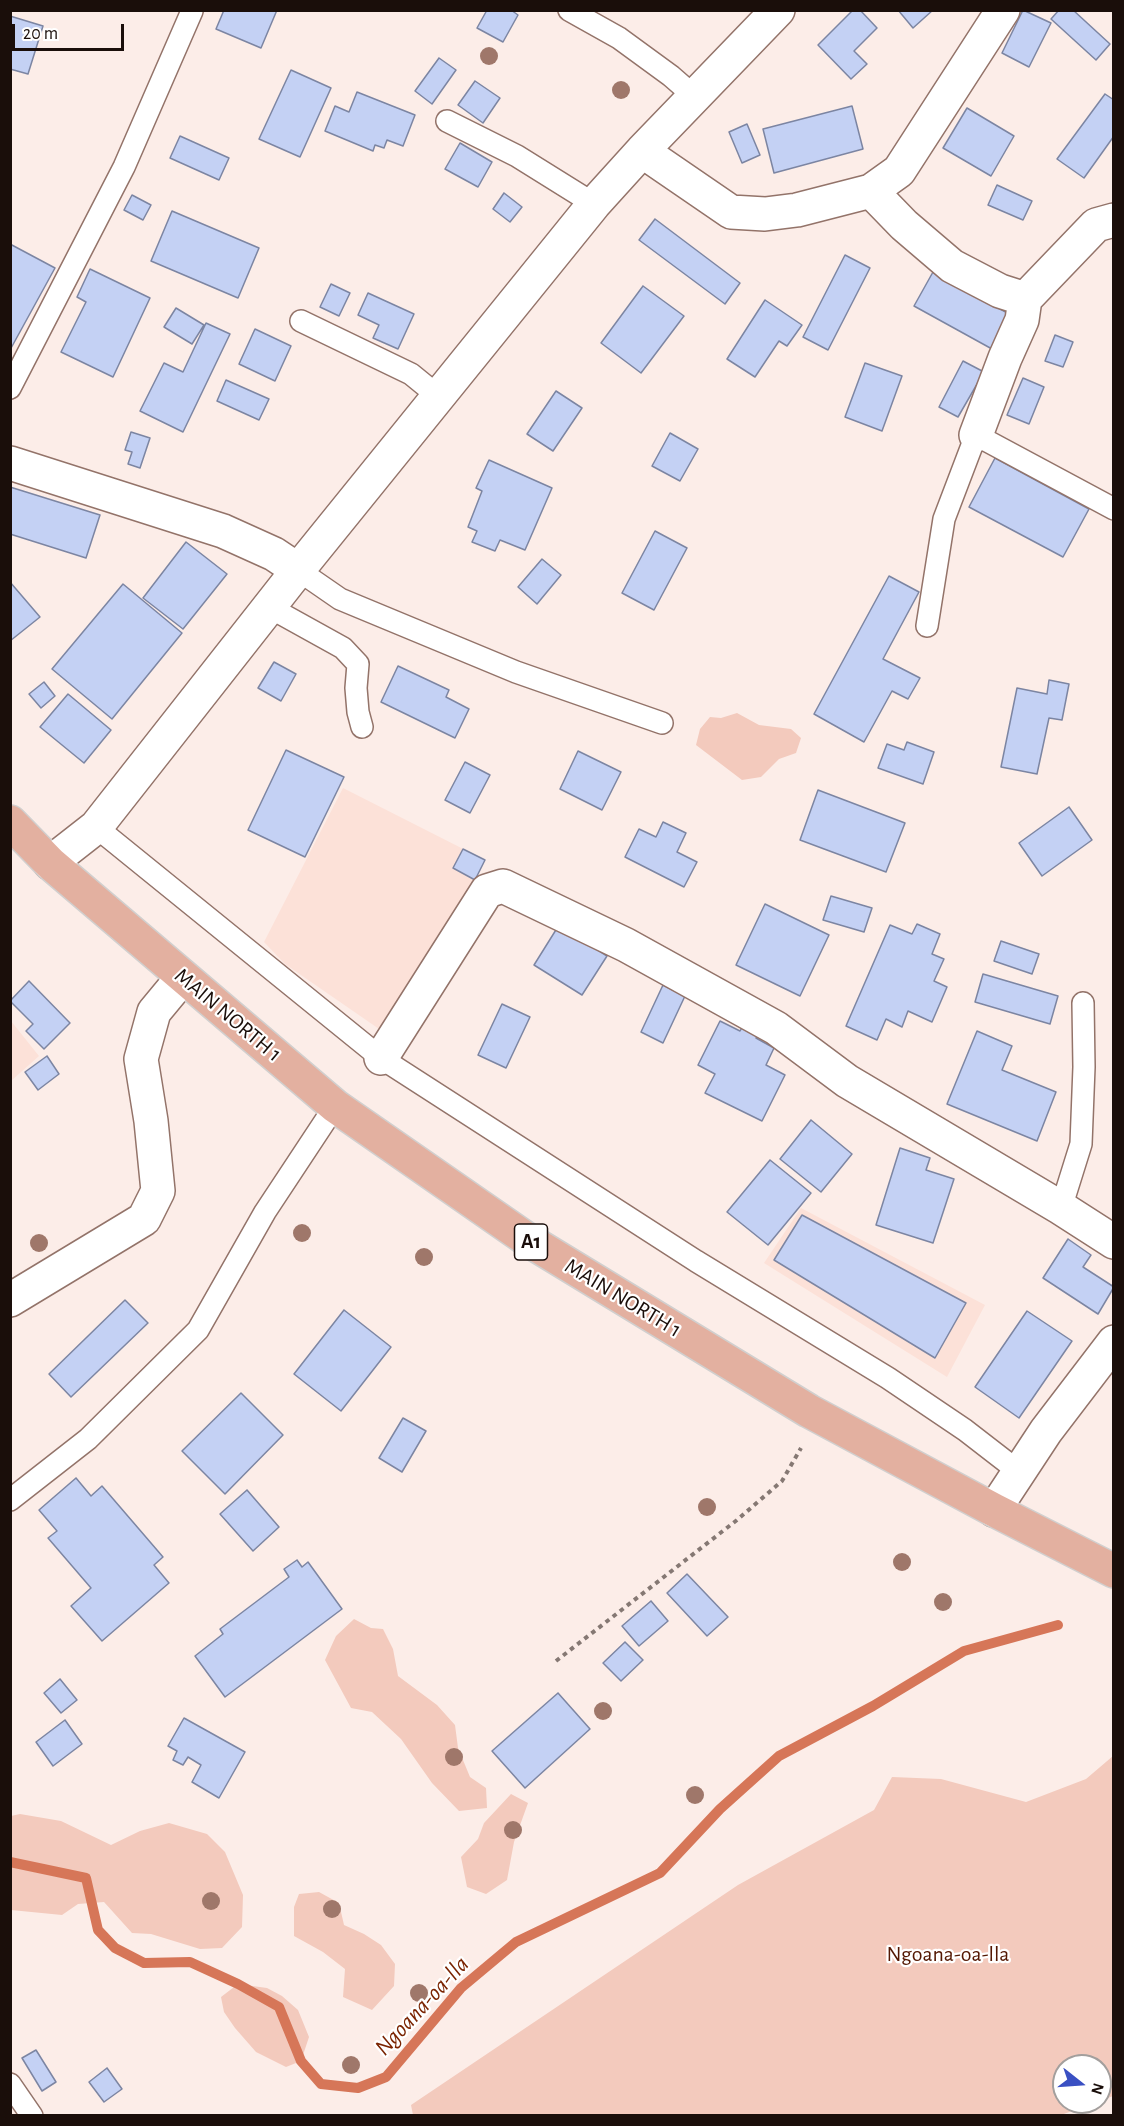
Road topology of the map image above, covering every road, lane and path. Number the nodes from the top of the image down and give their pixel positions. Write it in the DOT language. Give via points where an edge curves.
graph roads {
  1 [pos="192,10"];
  2 [pos="569,10"];
  3 [pos="778,10"];
  4 [pos="1003,10"];
  5 [pos="694,97"];
  6 [pos="447,121"];
  7 [pos="642,151"];
  8 [pos="871,191"];
  9 [pos="594,204"];
  10 [pos="1113,220"];
  11 [pos="1024,299"];
  12 [pos="301,321"];
  13 [pos="10,388"];
  14 [pos="438,396"];
  15 [pos="976,435"];
  16 [pos="10,463"];
  17 [pos="1113,509"];
  18 [pos="298,570"];
  19 [pos="269,607"];
  20 [pos="927,626"];
  21 [pos="662,723"];
  22 [pos="362,727"];
  23 [pos="10,822"];
  24 [pos="96,827"];
  25 [pos="50,863"];
  26 [pos="183,977"];
  27 [pos="1083,1003"];
  28 [pos="381,1058"];
  29 [pos="335,1106"];
  30 [pos="1061,1208"];
  31 [pos="1113,1242"];
  32 [pos="10,1300"];
  33 [pos="1113,1342"];
  34 [pos="819,1416"];
  35 [pos="1018,1471"];
  36 [pos="10,1500"];
  37 [pos="994,1510"];
  38 [pos="1113,1570"];
  39 [pos="556,1661"];
  40 [pos="10,2084"];
  41 [pos="32,2115"];
  1 -- 13 [label="lane" via="124,167"];
  2 -- 5 [label="lane" via="619,38"];
  3 -- 5 [label="street"];
  4 -- 8 [label="street" via="899,171"];
  5 -- 7 [label="street"];
  6 -- 9 [label="lane" via="517,156"];
  7 -- 8 [label="street" via="731,212 765,214 797,210"];
  7 -- 9 [label="street"];
  8 -- 11 [label="street" via="952,266"];
  9 -- 14 [label="street"];
  10 -- 11 [label="street" via="1096,225"];
  11 -- 15 [label="street" via="1022,320"];
  12 -- 14 [label="lane" via="411,374"];
  14 -- 18 [label="street"];
  15 -- 17 [label="lane"];
  15 -- 20 [label="lane" via="944,519"];
  16 -- 18 [label="street" via="223,531"];
  18 -- 19 [label="street"];
  18 -- 21 [label="lane" via="340,599 516,672"];
  19 -- 22 [label="lane" via="343,648 358,664 356,688"];
  19 -- 24 [label="street"];
  23 -- 25 [label="main road, MAIN NORTH 1 / A1"];
  24 -- 25 [label="street"];
  24 -- 28 [label="lane"];
  25 -- 26 [label="main road, MAIN NORTH 1 / A1"];
  26 -- 29 [label="main road, MAIN NORTH 1 / A1"];
  26 -- 32 [label="street" via="154,1012 141,1059 158,1191 144,1219"];
  27 -- 30 [label="lane" via="1082,1144"];
  28 -- 30 [label="street" via="487,891 503,886 626,945 776,1028 847,1081"];
  28 -- 35 [label="lane" via="696,1261 888,1378"];
  29 -- 34 [label="main road, MAIN NORTH 1 / A1" via="528,1240"];
  29 -- 36 [label="lane" via="265,1212 198,1330 88,1439"];
  30 -- 31 [label="street"];
  33 -- 35 [label="street"];
  34 -- 37 [label="main road, MAIN NORTH 1 / A1"];
  34 -- 39 [label="path" via="782,1481"];
  35 -- 37 [label="street"];
  37 -- 38 [label="main road, MAIN NORTH 1 / A1"];
  40 -- 41 [label="lane"];
}
